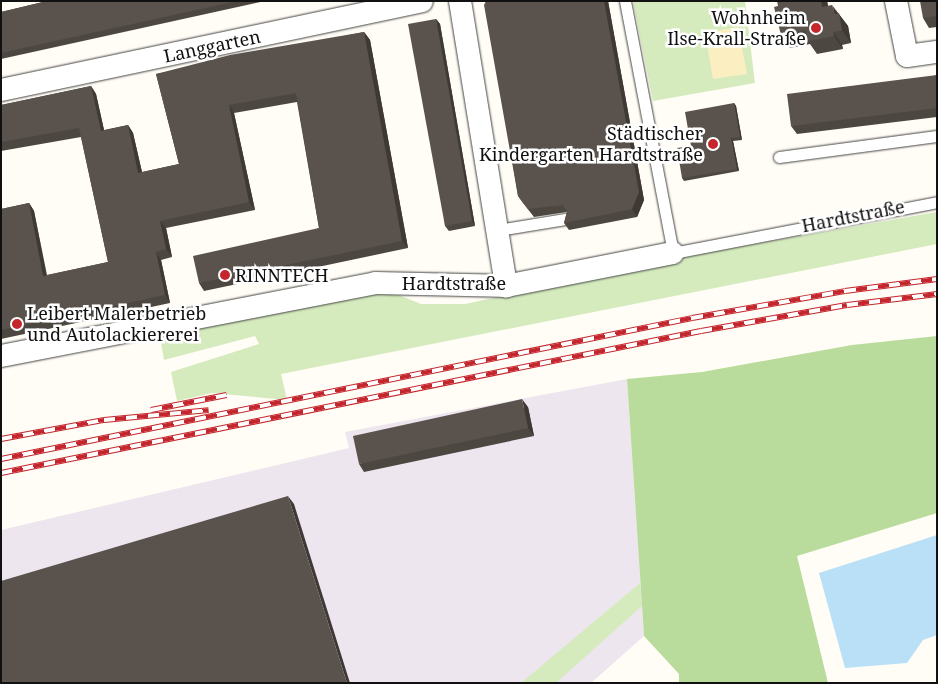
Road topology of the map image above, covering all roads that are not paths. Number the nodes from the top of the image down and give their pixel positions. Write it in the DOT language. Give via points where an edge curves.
graph roads {
  1 [pos="422,1"];
  2 [pos="460,1"];
  3 [pos="625,1"];
  4 [pos="896,1"];
  5 [pos="937,52"];
  6 [pos="1,90"];
  7 [pos="937,136"];
  8 [pos="778,157"];
  9 [pos="937,202"];
  10 [pos="565,219"];
  11 [pos="498,230"];
  12 [pos="673,253"];
  13 [pos="506,286"];
  14 [pos="1,356"];
  1 -- 6 [label="street, Langgarten"];
  2 -- 11 [label="street"];
  3 -- 12 [label="lane"];
  4 -- 5 [label="street" via="907,56"];
  7 -- 8 [label="lane"];
  9 -- 12 [label="lane, Hardtstraße"];
  10 -- 11 [label="lane"];
  11 -- 13 [label="street"];
  12 -- 13 [label="street, Hardtstraße"];
  13 -- 14 [label="street, Hardtstraße" via="375,282"];
}
